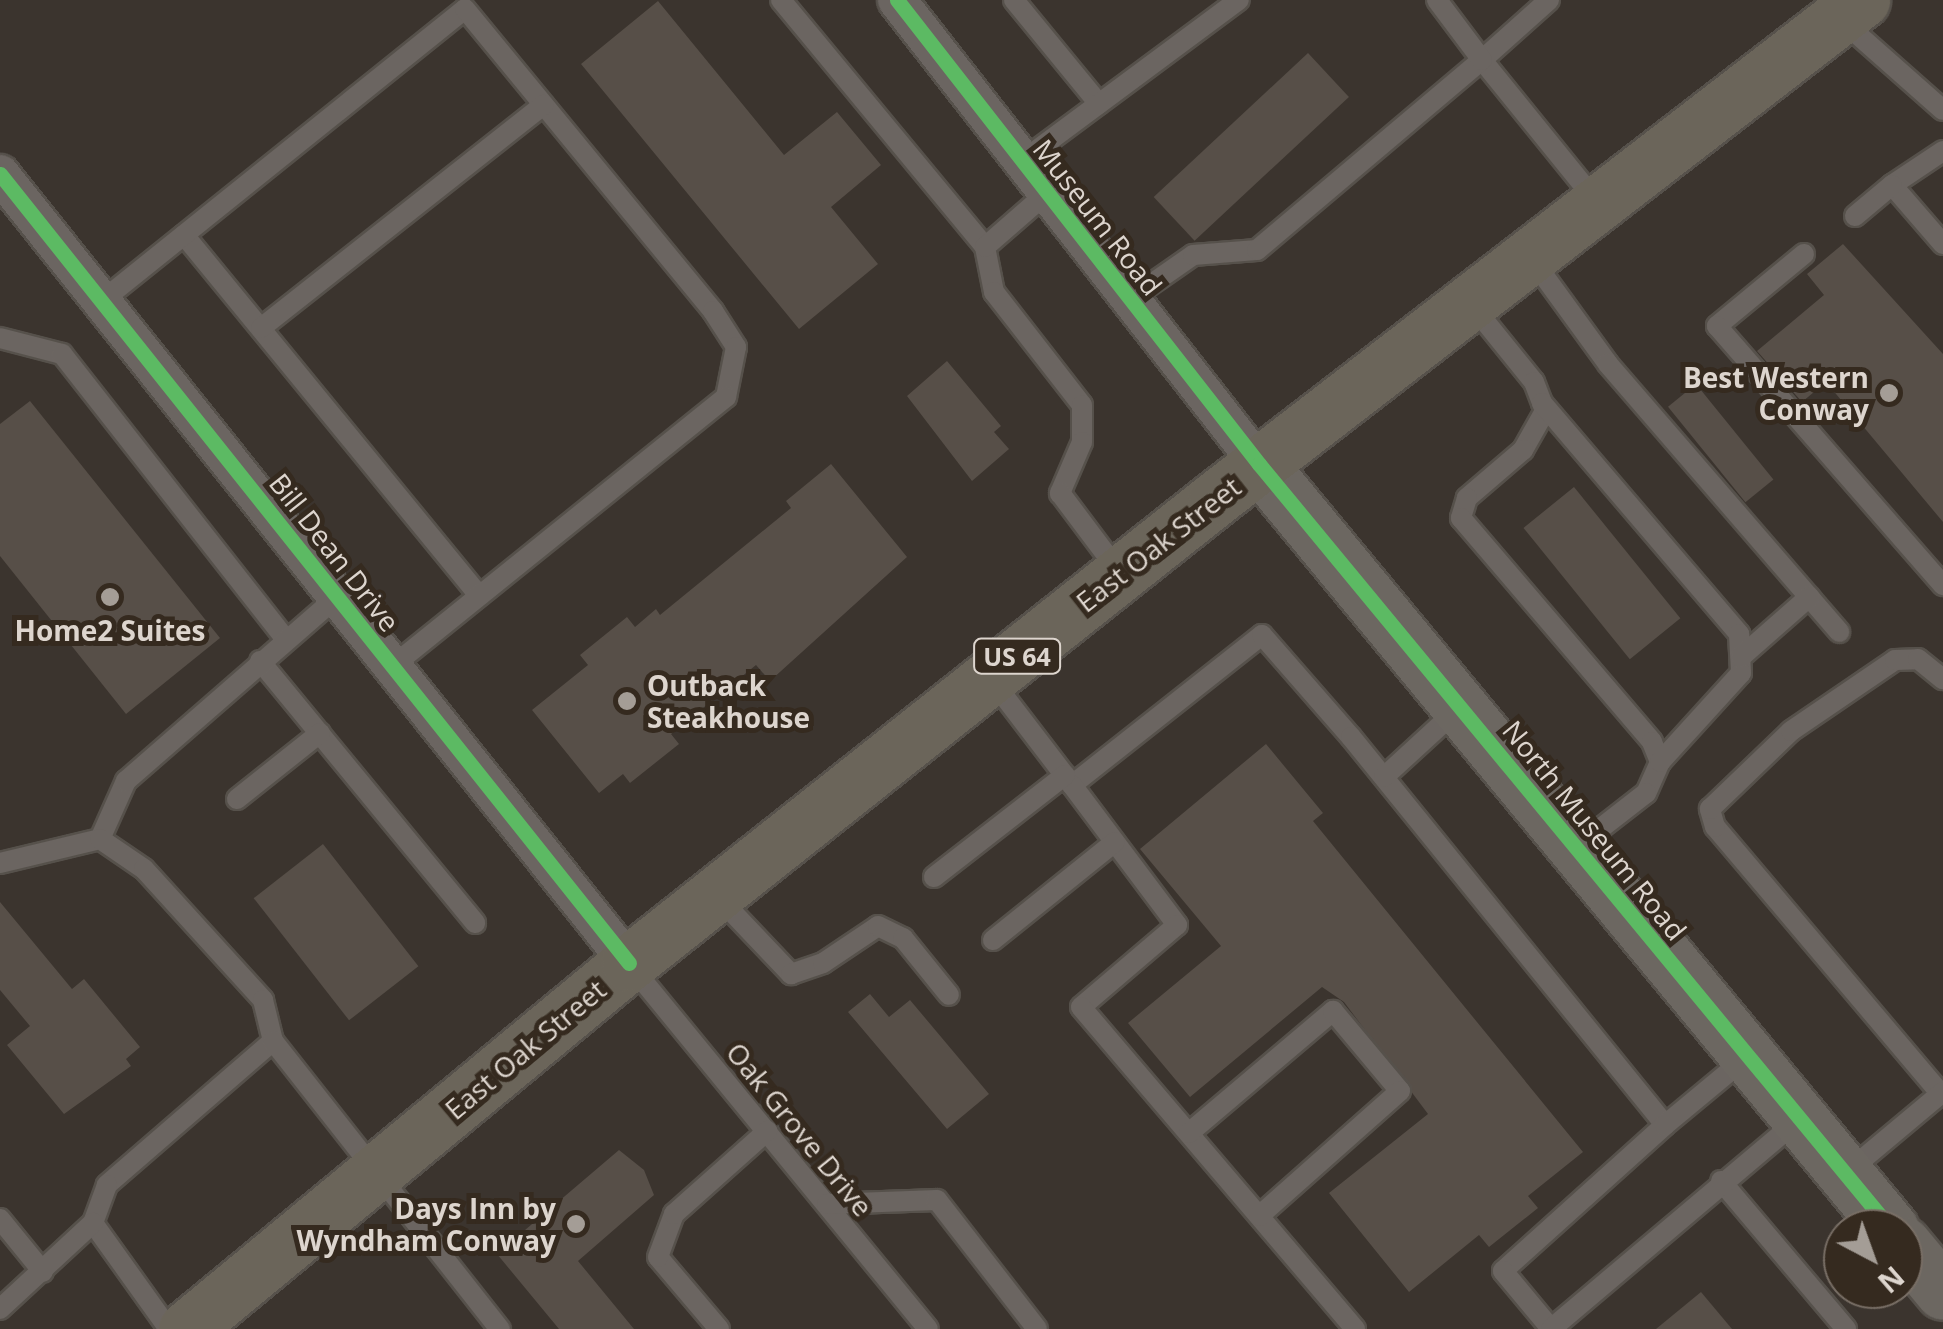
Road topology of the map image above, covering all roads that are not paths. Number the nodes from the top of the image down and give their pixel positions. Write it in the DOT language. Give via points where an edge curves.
graph roads {
  1 [pos="781,0"];
  2 [pos="898,0"];
  3 [pos="1014,0"];
  4 [pos="1239,0"];
  5 [pos="1436,0"];
  6 [pos="1547,1"];
  7 [pos="1859,5"];
  8 [pos="1482,60"];
  9 [pos="543,104"];
  10 [pos="1098,104"];
  11 [pos="1943,110"];
  12 [pos="1943,151"];
  13 [pos="1022,161"];
  14 [pos="0,174"];
  15 [pos="1892,185"];
  16 [pos="1047,193"];
  17 [pos="1598,204"];
  18 [pos="1854,216"];
  19 [pos="184,235"];
  20 [pos="1943,244"];
  21 [pos="985,247"];
  22 [pos="1804,254"];
  23 [pos="1530,256"];
  24 [pos="1130,299"];
  25 [pos="103,300"];
  26 [pos="1470,302"];
  27 [pos="260,328"];
  28 [pos="0,338"];
  29 [pos="1542,403"];
  30 [pos="1259,464"];
  31 [pos="1120,574"];
  32 [pos="1943,586"];
  33 [pos="338,596"];
  34 [pos="479,596"];
  35 [pos="1809,597"];
  36 [pos="1839,632"];
  37 [pos="285,638"];
  38 [pos="1741,657"];
  39 [pos="260,660"];
  40 [pos="393,666"];
  41 [pos="990,677"];
  42 [pos="1943,679"];
  43 [pos="1461,706"];
  44 [pos="320,733"];
  45 [pos="1656,752"];
  46 [pos="1384,776"];
  47 [pos="1069,780"];
  48 [pos="238,799"];
  49 [pos="100,838"];
  50 [pos="1115,842"];
  51 [pos="1578,846"];
  52 [pos="0,863"];
  53 [pos="934,876"];
  54 [pos="716,894"];
  55 [pos="475,924"];
  56 [pos="994,940"];
  57 [pos="629,963"];
  58 [pos="950,995"];
  59 [pos="273,1041"];
  60 [pos="1748,1056"];
  61 [pos="1940,1099"];
  62 [pos="1798,1120"];
  63 [pos="1665,1124"];
  64 [pos="767,1131"];
  65 [pos="1189,1133"];
  66 [pos="374,1174"];
  67 [pos="1845,1174"];
  68 [pos="1720,1181"];
  69 [pos="826,1204"];
  70 [pos="1874,1209"];
  71 [pos="1259,1216"];
  72 [pos="0,1219"];
  73 [pos="93,1223"];
  74 [pos="1923,1268"];
  75 [pos="43,1272"];
  76 [pos="1943,1292"];
  77 [pos="0,1309"];
  78 [pos="1550,1327"];
  79 [pos="169,1329"];
  80 [pos="186,1329"];
  81 [pos="500,1329"];
  82 [pos="719,1329"];
  83 [pos="928,1329"];
  84 [pos="1037,1329"];
  85 [pos="1355,1329"];
  86 [pos="1846,1329"];
  1 -- 21 [label="lane"];
  2 -- 13 [label="street, Museum Road"];
  3 -- 10 [label="lane"];
  4 -- 10 [label="lane"];
  5 -- 8 [label="lane"];
  6 -- 8 [label="lane"];
  7 -- 11 [label="lane"];
  7 -- 17 [label="highway, East Oak Street / US 64"];
  8 -- 17 [label="lane"];
  8 -- 24 [label="lane" via="1257,250 1193,256"];
  9 -- 19 [label="lane" via="466,9"];
  9 -- 27 [label="lane"];
  9 -- 34 [label="lane" via="713,311 736,347 736,375 726,396"];
  10 -- 13 [label="lane"];
  12 -- 15 [label="lane"];
  13 -- 16 [label="street, Museum Road"];
  14 -- 25 [label="street, Bill Dean Drive"];
  15 -- 18 [label="lane"];
  15 -- 20 [label="lane"];
  16 -- 21 [label="lane"];
  16 -- 24 [label="street, Museum Road"];
  17 -- 23 [label="highway, East Oak Street / US 64"];
  19 -- 25 [label="lane"];
  19 -- 27 [label="lane"];
  21 -- 31 [label="lane" via="994,292 1082,405 1082,442 1060,493"];
  22 -- 32 [label="lane" via="1717,326"];
  23 -- 26 [label="highway, East Oak Street / US 64"];
  23 -- 35 [label="lane" via="1608,364"];
  24 -- 30 [label="street, Museum Road"];
  25 -- 33 [label="street, Bill Dean Drive"];
  26 -- 29 [label="lane"];
  26 -- 30 [label="highway, East Oak Street / US 64"];
  27 -- 34 [label="lane"];
  28 -- 37 [label="lane" via="62,354"];
  29 -- 38 [label="lane" via="1739,634"];
  29 -- 45 [label="lane" via="1539,430 1467,498 1461,518"];
  30 -- 31 [label="highway, East Oak Street / US 64"];
  30 -- 43 [label="street, North Museum Road"];
  31 -- 41 [label="highway, East Oak Street / US 64"];
  33 -- 37 [label="lane"];
  33 -- 40 [label="street, Bill Dean Drive"];
  34 -- 40 [label="lane"];
  35 -- 36 [label="lane"];
  35 -- 38 [label="lane"];
  37 -- 39 [label="lane"];
  38 -- 45 [label="lane" via="1742,672"];
  39 -- 44 [label="lane"];
  39 -- 49 [label="lane" via="126,781"];
  40 -- 57 [label="street, Bill Dean Drive"];
  41 -- 47 [label="lane"];
  41 -- 54 [label="highway, East Oak Street / US 64"];
  42 -- 61 [label="lane" via="1918,658 1895,660 1791,731 1714,796 1710,809 1715,827"];
  43 -- 46 [label="lane"];
  43 -- 51 [label="street, North Museum Road"];
  44 -- 48 [label="lane"];
  44 -- 55 [label="lane"];
  45 -- 51 [label="lane" via="1646,792"];
  46 -- 47 [label="lane" via="1262,635"];
  46 -- 63 [label="lane"];
  47 -- 50 [label="lane"];
  47 -- 53 [label="lane"];
  49 -- 52 [label="lane"];
  49 -- 59 [label="lane" via="144,869 263,1000"];
  50 -- 56 [label="lane"];
  50 -- 65 [label="lane" via="1177,925 1081,1006"];
  51 -- 60 [label="street, North Museum Road"];
  54 -- 57 [label="highway, East Oak Street / US 64"];
  54 -- 58 [label="lane" via="791,974 823,963 878,926 903,938"];
  57 -- 64 [label="lane, Oak Grove Drive"];
  57 -- 66 [label="highway, East Oak Street / US 64"];
  59 -- 66 [label="lane"];
  59 -- 73 [label="lane" via="108,1185"];
  60 -- 62 [label="street, North Museum Road"];
  60 -- 63 [label="lane"];
  61 -- 67 [label="lane"];
  62 -- 67 [label="street, North Museum Road"];
  62 -- 68 [label="lane"];
  63 -- 78 [label="lane" via="1503,1271"];
  64 -- 69 [label="lane, Oak Grove Drive"];
  64 -- 82 [label="lane" via="674,1214 658,1257"];
  65 -- 71 [label="lane"];
  65 -- 71 [label="lane" via="1333,1011 1400,1090"];
  66 -- 80 [label="highway, East Oak Street / US 64"];
  66 -- 81 [label="lane"];
  67 -- 70 [label="street, North Museum Road"];
  68 -- 78 [label="lane"];
  68 -- 86 [label="lane"];
  69 -- 83 [label="lane, Oak Grove Drive"];
  69 -- 84 [label="lane" via="937,1200"];
  71 -- 85 [label="lane"];
  72 -- 75 [label="lane"];
  73 -- 75 [label="lane"];
  73 -- 79 [label="lane"];
  74 -- 76 [label="street"];
  75 -- 77 [label="lane"];
}
